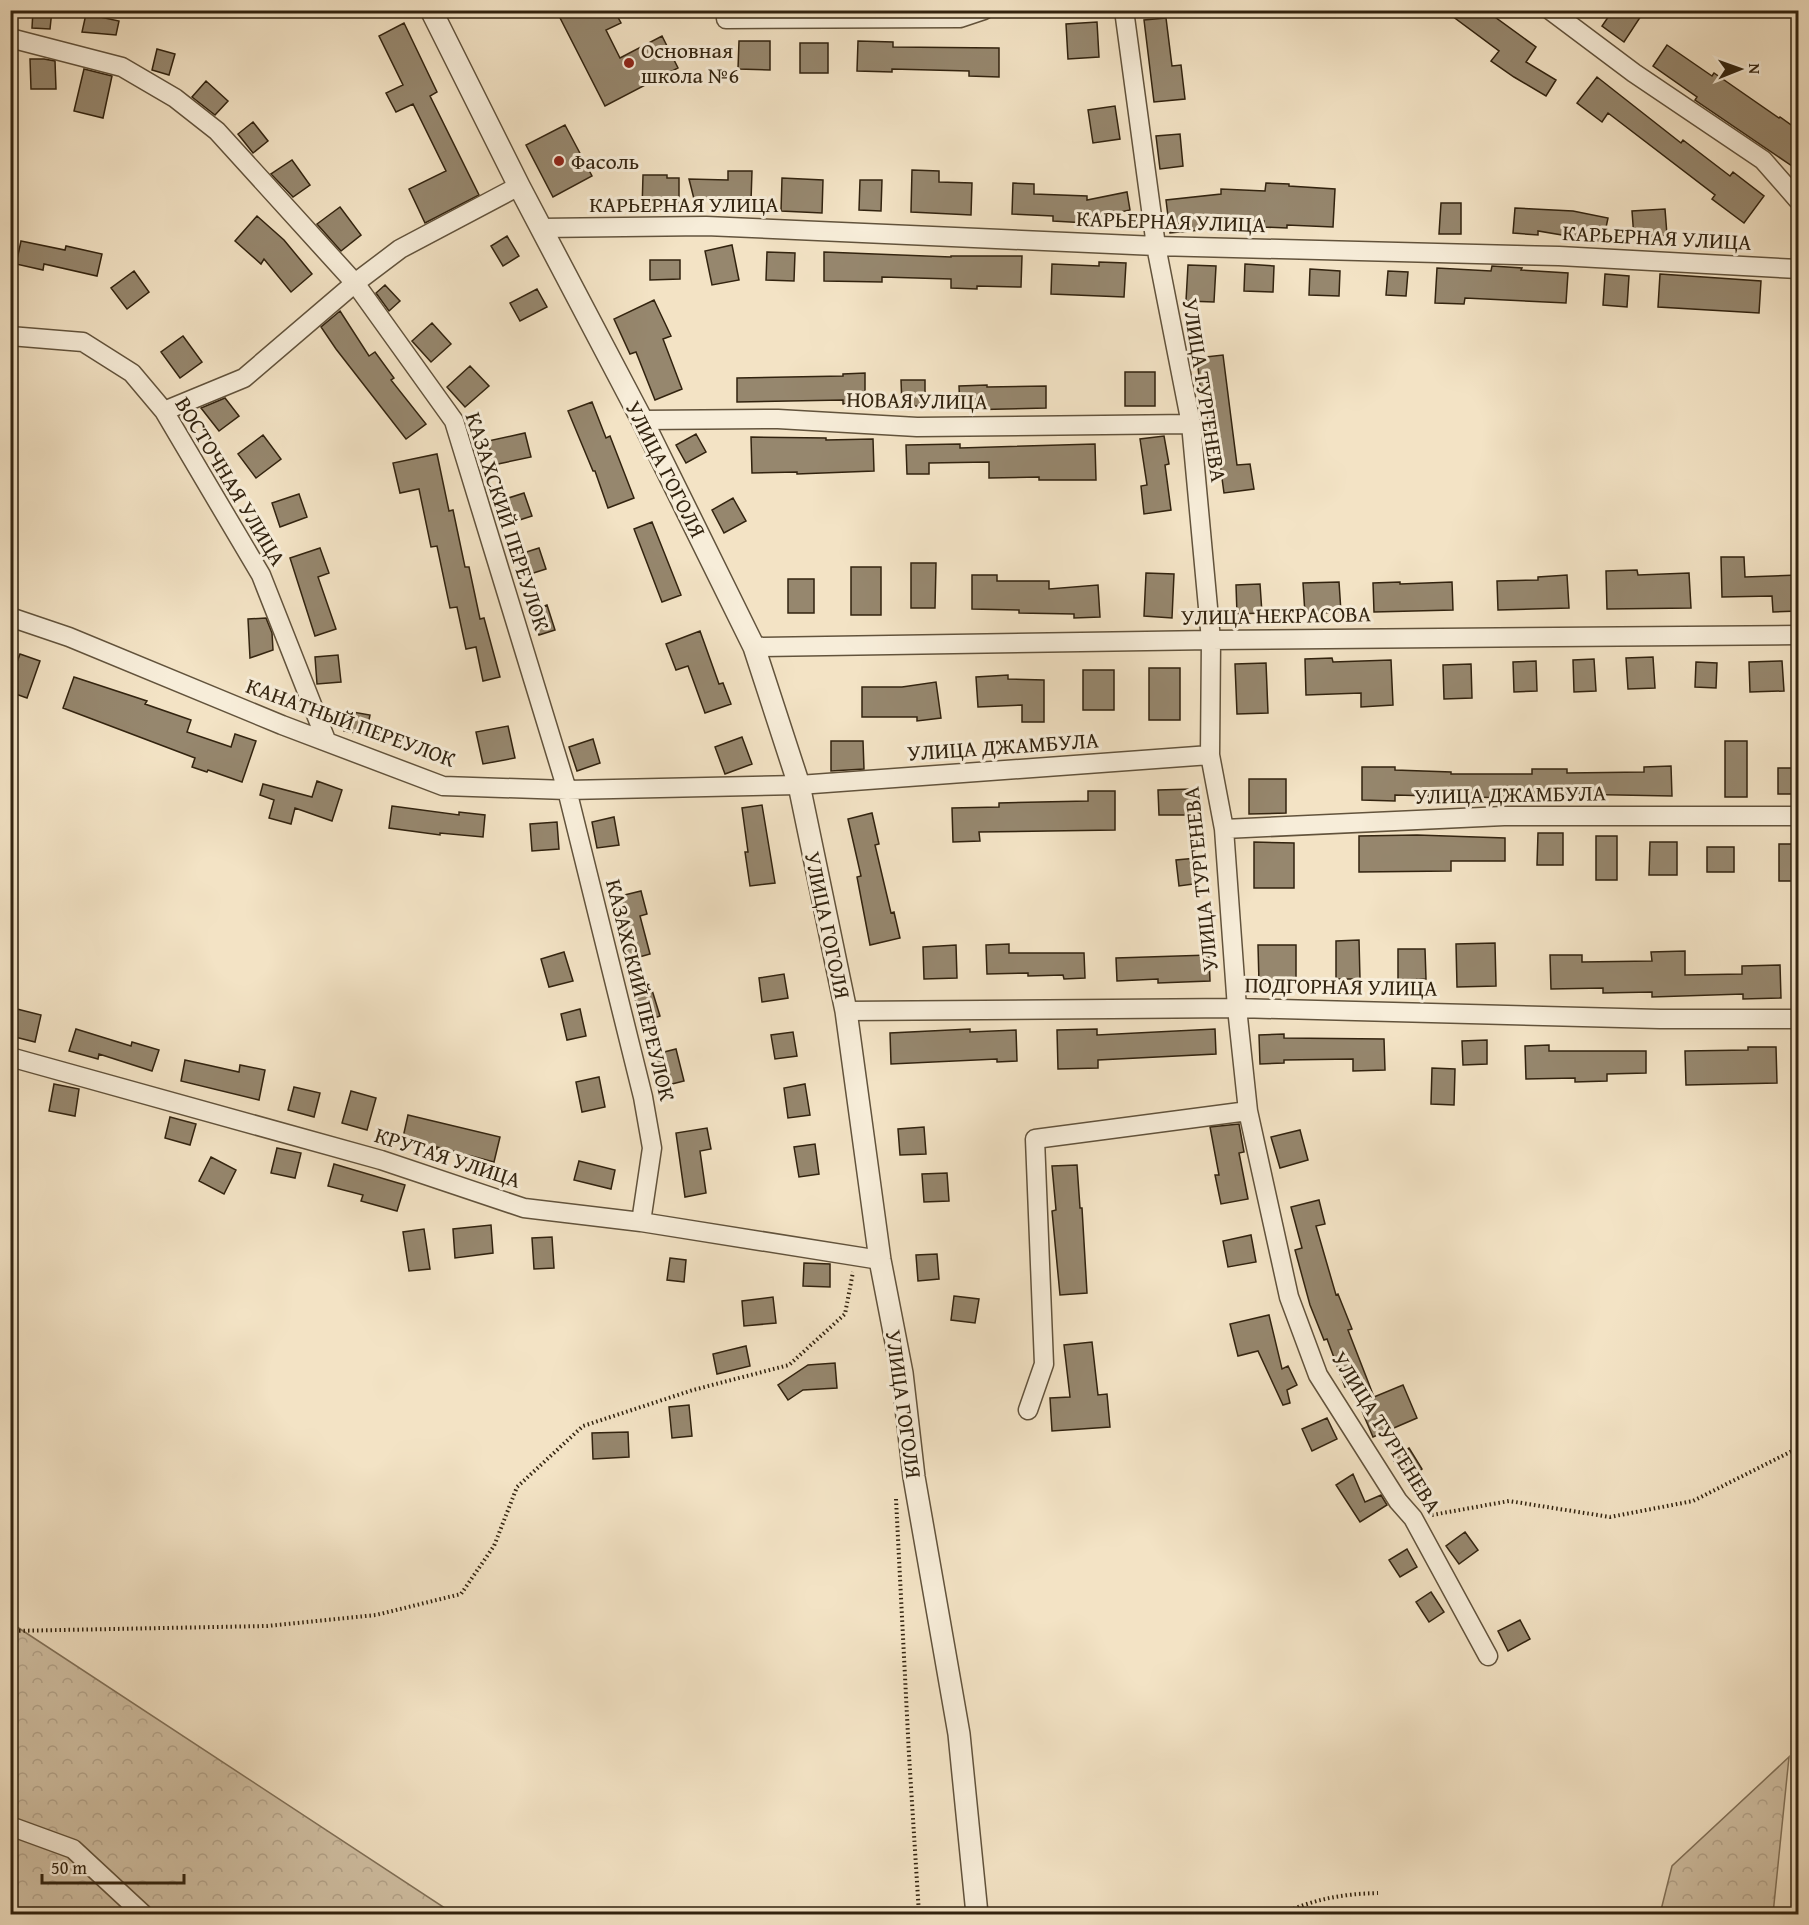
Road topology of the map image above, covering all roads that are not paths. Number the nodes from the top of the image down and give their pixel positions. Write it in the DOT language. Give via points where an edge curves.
graph roads {
  1 [pos="431,10"];
  2 [pos="984,10"];
  3 [pos="1124,10"];
  4 [pos="1550,10"];
  5 [pos="726,19"];
  6 [pos="10,38"];
  7 [pos="519,186"];
  8 [pos="1798,200"];
  9 [pos="541,228"];
  10 [pos="1156,246"];
  11 [pos="1798,269"];
  12 [pos="355,283"];
  13 [pos="10,336"];
  14 [pos="164,411"];
  15 [pos="642,420"];
  16 [pos="1191,424"];
  17 [pos="10,617"];
  18 [pos="1798,634"];
  19 [pos="1211,640"];
  20 [pos="754,647"];
  21 [pos="326,741"];
  22 [pos="1210,755"];
  23 [pos="799,785"];
  24 [pos="567,790"];
  25 [pos="1798,816"];
  26 [pos="1224,829"];
  27 [pos="1237,1008"];
  28 [pos="846,1011"];
  29 [pos="1798,1019"];
  30 [pos="10,1057"];
  31 [pos="1248,1111"];
  32 [pos="641,1222"];
  33 [pos="880,1260"];
  34 [pos="1028,1410"];
  35 [pos="1488,1656"];
  36 [pos="10,1826"];
  37 [pos="143,1914"];
  38 [pos="977,1914"];
  1 -- 7 [label="street, УЛИЦА ГОГОЛЯ"];
  2 -- 5 [label="street" via="960,18"];
  3 -- 10 [label="street, УЛИЦА ТУРГЕНЕВА"];
  4 -- 8 [label="street" via="1634,73 1763,160"];
  6 -- 12 [label="street, КАЗАХСКИЙ ПЕРЕУЛОК" via="122,67 175,98 217,131"];
  7 -- 9 [label="street, УЛИЦА ГОГОЛЯ"];
  7 -- 12 [label="street" via="400,249"];
  9 -- 10 [label="street, КАРЬЕРНАЯ УЛИЦА" via="706,226"];
  9 -- 15 [label="street, УЛИЦА ГОГОЛЯ"];
  10 -- 11 [label="street, КАРЬЕРНАЯ УЛИЦА" via="1559,256"];
  10 -- 16 [label="street, УЛИЦА ТУРГЕНЕВА"];
  12 -- 14 [label="street" via="244,378"];
  12 -- 24 [label="street, КАЗАХСКИЙ ПЕРЕУЛОК" via="454,420"];
  13 -- 14 [label="street, ВОСТОЧНАЯ УЛИЦА" via="83,342 132,374"];
  14 -- 21 [label="street, ВОСТОЧНАЯ УЛИЦА" via="261,575"];
  15 -- 16 [label="street, НОВАЯ УЛИЦА" via="778,419 916,427"];
  15 -- 20 [label="street, УЛИЦА ГОГОЛЯ"];
  16 -- 19 [label="street, УЛИЦА ТУРГЕНЕВА"];
  17 -- 21 [label="street, КАНАТНЫЙ ПЕРЕУЛОК"];
  18 -- 19 [label="street, УЛИЦА НЕКРАСОВА"];
  19 -- 20 [label="street, УЛИЦА НЕКРАСОВА"];
  19 -- 22 [label="street, УЛИЦА ТУРГЕНЕВА"];
  20 -- 23 [label="street, УЛИЦА ГОГОЛЯ"];
  21 -- 24 [label="street, КАНАТНЫЙ ПЕРЕУЛОК" via="443,786"];
  22 -- 23 [label="street, УЛИЦА ДЖАМБУЛА"];
  22 -- 26 [label="street, УЛИЦА ТУРГЕНЕВА"];
  23 -- 24 [label="street, КАНАТНЫЙ ПЕРЕУЛОК"];
  23 -- 28 [label="street, УЛИЦА ГОГОЛЯ"];
  24 -- 32 [label="street, КАЗАХСКИЙ ПЕРЕУЛОК" via="644,1097 652,1148"];
  25 -- 26 [label="street, УЛИЦА ДЖАМБУЛА" via="1504,816"];
  26 -- 27 [label="street, УЛИЦА ТУРГЕНЕВА"];
  27 -- 28 [label="street, ПОДГОРНАЯ УЛИЦА"];
  27 -- 29 [label="street, ПОДГОРНАЯ УЛИЦА"];
  27 -- 31 [label="street, УЛИЦА ТУРГЕНЕВА"];
  28 -- 33 [label="street, УЛИЦА ГОГОЛЯ"];
  30 -- 32 [label="street, КРУТАЯ УЛИЦА" via="381,1160 524,1208"];
  31 -- 34 [label="street" via="1035,1139 1044,1364"];
  31 -- 35 [label="street, УЛИЦА ТУРГЕНЕВА" via="1289,1297 1318,1375 1398,1501 1413,1518"];
  32 -- 33 [label="street, КРУТАЯ УЛИЦА"];
  33 -- 38 [label="street, УЛИЦА ГОГОЛЯ" via="903,1373 914,1477 959,1734"];
  36 -- 37 [label="street" via="73,1848"];
}
